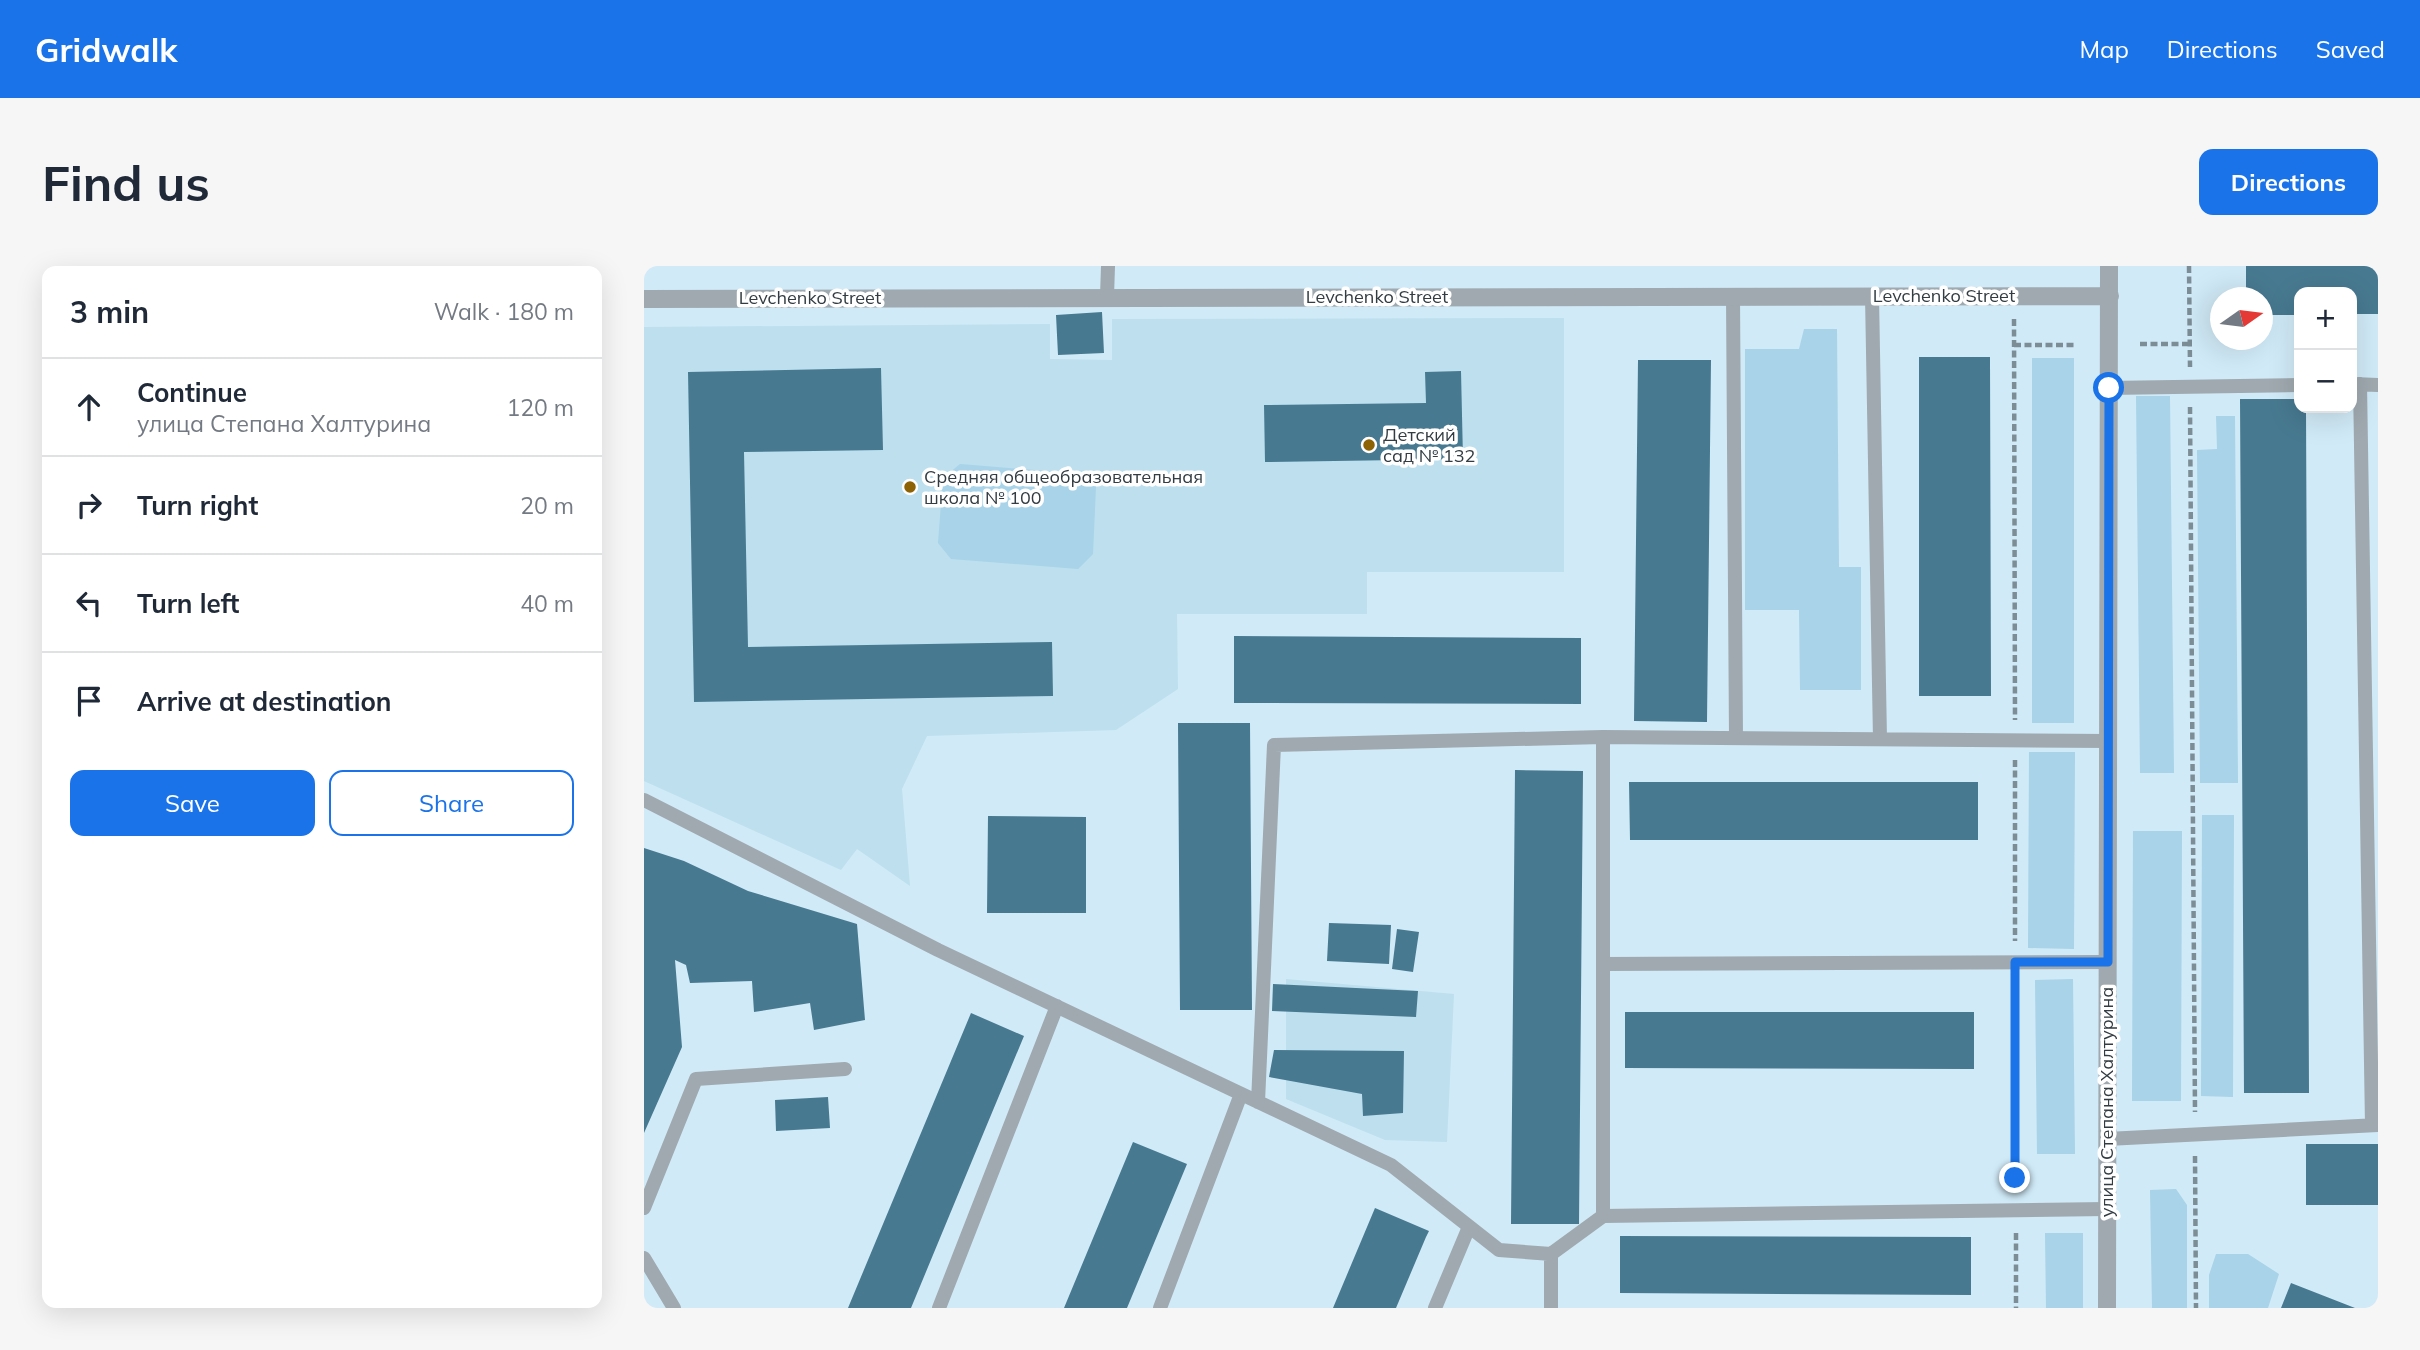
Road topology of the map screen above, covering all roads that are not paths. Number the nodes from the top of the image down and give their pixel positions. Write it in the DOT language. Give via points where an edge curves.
graph roads {
  1 [pos="1108,266"];
  2 [pos="2109,266"];
  3 [pos="1733,296"];
  4 [pos="1872,296"];
  5 [pos="2110,296"];
  6 [pos="1107,297"];
  7 [pos="644,299"];
  8 [pos="2357,384"];
  9 [pos="2294,385"];
  10 [pos="2378,385"];
  11 [pos="2109,388"];
  12 [pos="2357,413"];
  13 [pos="1603,737"];
  14 [pos="1735,738"];
  15 [pos="1880,739"];
  16 [pos="2108,741"];
  17 [pos="644,800"];
  18 [pos="2108,962"];
  19 [pos="1603,964"];
  20 [pos="1057,1006"];
  21 [pos="845,1069"];
  22 [pos="1241,1094"];
  23 [pos="1258,1102"];
  24 [pos="2375,1125"];
  25 [pos="2107,1139"];
  26 [pos="644,1208"];
  27 [pos="2107,1209"];
  28 [pos="1603,1216"];
  29 [pos="1469,1227"];
  30 [pos="1551,1254"];
  31 [pos="644,1258"];
  32 [pos="674,1308"];
  33 [pos="939,1308"];
  34 [pos="1160,1308"];
  35 [pos="1435,1308"];
  36 [pos="1551,1308"];
  37 [pos="2106,1308"];
  1 -- 6 [label="lane"];
  2 -- 5 [label="street, улица Степана Халтурина"];
  3 -- 4 [label="street, Levchenko Street"];
  3 -- 6 [label="street, Levchenko Street"];
  3 -- 14 [label="lane"];
  4 -- 5 [label="street, Levchenko Street"];
  4 -- 15 [label="lane"];
  5 -- 11 [label="street, улица Степана Халтурина"];
  6 -- 7 [label="street, Levchenko Street"];
  8 -- 10 [label="lane"];
  9 -- 11 [label="lane"];
  11 -- 16 [label="street, улица Степана Халтурина"];
  12 -- 24 [label="lane"];
  13 -- 14 [label="lane"];
  13 -- 19 [label="lane"];
  13 -- 23 [label="lane" via="1274,745"];
  14 -- 15 [label="lane"];
  15 -- 16 [label="lane"];
  16 -- 18 [label="street, улица Степана Халтурина"];
  17 -- 20 [label="lane"];
  18 -- 19 [label="lane"];
  18 -- 25 [label="street, улица Степана Халтурина"];
  19 -- 28 [label="lane"];
  20 -- 22 [label="lane"];
  20 -- 33 [label="lane"];
  21 -- 26 [label="lane" via="696,1079"];
  22 -- 23 [label="lane"];
  22 -- 34 [label="lane"];
  23 -- 29 [label="lane" via="1391,1165"];
  24 -- 25 [label="lane"];
  25 -- 27 [label="street, улица Степана Халтурина"];
  27 -- 28 [label="lane"];
  27 -- 37 [label="street, улица Степана Халтурина"];
  28 -- 30 [label="lane"];
  29 -- 30 [label="lane" via="1499,1250"];
  29 -- 35 [label="lane"];
  30 -- 36 [label="lane"];
  31 -- 32 [label="lane"];
}
